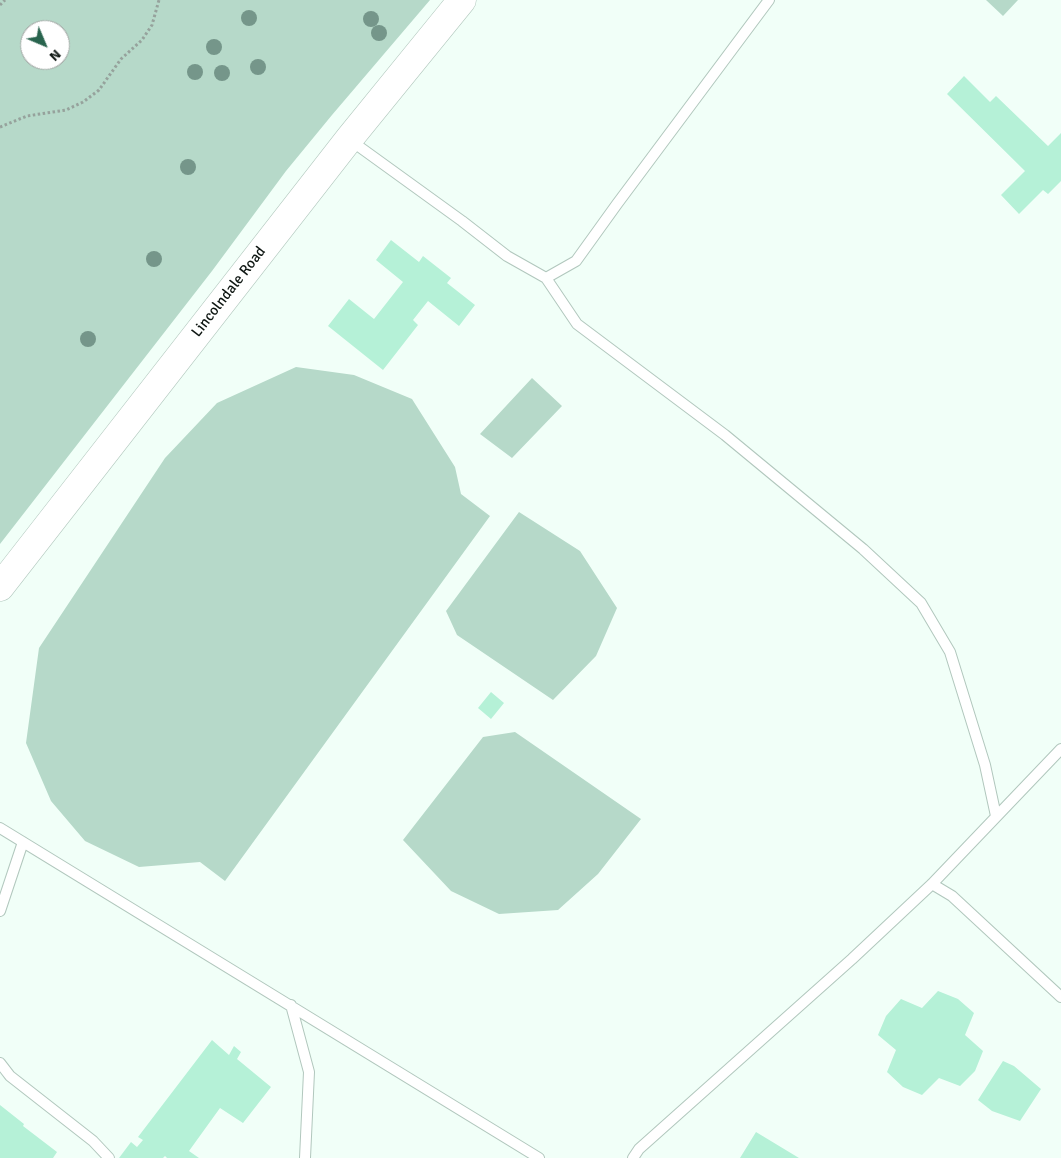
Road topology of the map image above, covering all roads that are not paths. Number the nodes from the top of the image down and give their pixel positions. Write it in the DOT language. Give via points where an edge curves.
graph roads {
  1 [pos="462,0"];
  2 [pos="769,0"];
  3 [pos="348,139"];
  4 [pos="546,278"];
  5 [pos="0,587"];
  6 [pos="1061,749"];
  7 [pos="996,816"];
  8 [pos="0,828"];
  9 [pos="23,842"];
  10 [pos="932,884"];
  11 [pos="0,911"];
  12 [pos="1061,997"];
  13 [pos="291,1005"];
  14 [pos="0,1063"];
  15 [pos="109,1158"];
  16 [pos="306,1158"];
  17 [pos="539,1158"];
  18 [pos="633,1158"];
  1 -- 3 [label="main road, Lincolndale Road"];
  2 -- 4 [label="lane" via="576,261"];
  3 -- 4 [label="lane" via="507,256"];
  3 -- 5 [label="main road, Lincolndale Road"];
  4 -- 7 [label="lane" via="577,324 725,435 863,549 921,603 950,652 985,765"];
  6 -- 7 [label="lane"];
  7 -- 10 [label="lane"];
  8 -- 9 [label="lane"];
  9 -- 11 [label="lane"];
  9 -- 13 [label="lane"];
  10 -- 12 [label="lane" via="952,896"];
  10 -- 18 [label="lane" via="639,1149"];
  13 -- 16 [label="lane" via="309,1072"];
  13 -- 17 [label="lane"];
  14 -- 15 [label="lane" via="10,1076 94,1141"];
}
